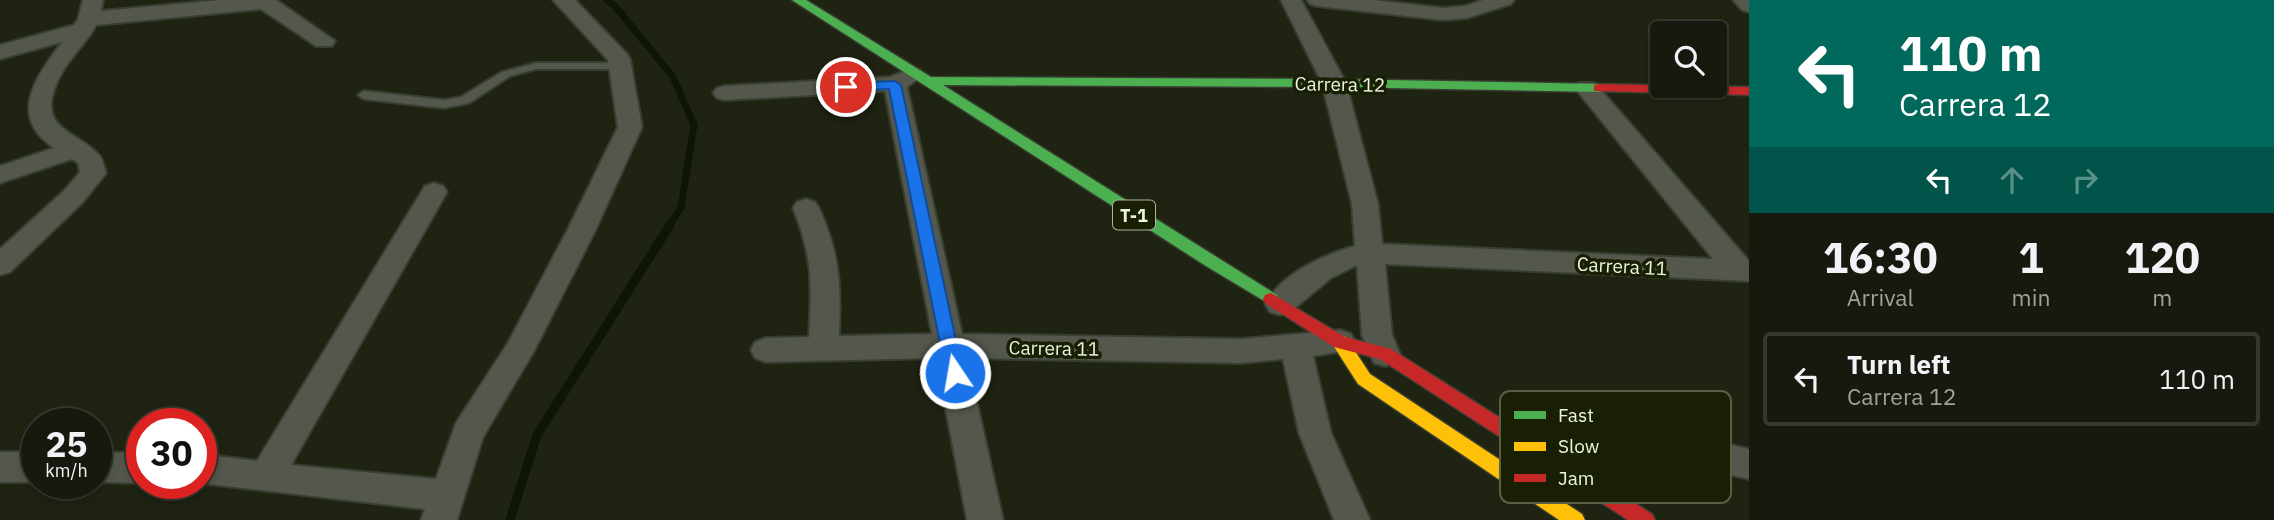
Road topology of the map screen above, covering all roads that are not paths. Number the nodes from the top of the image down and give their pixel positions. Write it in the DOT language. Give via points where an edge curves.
graph roads {
  1 [pos="563,0"];
  2 [pos="1291,0"];
  3 [pos="1317,0"];
  4 [pos="1504,0"];
  5 [pos="1742,0"];
  6 [pos="810,3"];
  7 [pos="1749,6"];
  8 [pos="89,16"];
  9 [pos="324,41"];
  10 [pos="0,52"];
  11 [pos="621,66"];
  12 [pos="915,79"];
  13 [pos="1334,83"];
  14 [pos="1587,88"];
  15 [pos="1749,91"];
  16 [pos="725,93"];
  17 [pos="364,95"];
  18 [pos="77,149"];
  19 [pos="0,175"];
  20 [pos="434,192"];
  21 [pos="806,208"];
  22 [pos="1370,253"];
  23 [pos="0,265"];
  24 [pos="1744,271"];
  25 [pos="1280,304"];
  26 [pos="1340,342"];
  27 [pos="949,346"];
  28 [pos="1294,346"];
  29 [pos="824,348"];
  30 [pos="766,351"];
  31 [pos="1385,354"];
  32 [pos="1500,427"];
  33 [pos="1731,460"];
  34 [pos="1749,464"];
  35 [pos="0,467"];
  36 [pos="21,467"];
  37 [pos="217,470"];
  38 [pos="1500,470"];
  39 [pos="266,477"];
  40 [pos="1550,503"];
  41 [pos="1618,503"];
  42 [pos="443,507"];
  43 [pos="985,520"];
  44 [pos="1352,520"];
  45 [pos="1575,520"];
  46 [pos="1645,520"];
  1 -- 11 [label="street" via="620,59"];
  2 -- 13 [label="street"];
  3 -- 4 [label="street" via="1443,15"];
  5 -- 7 [label="street"];
  6 -- 12 [label="main road, T-1"];
  8 -- 9 [label="street" via="265,2"];
  8 -- 10 [label="street"];
  8 -- 18 [label="street" via="47,79 39,110 46,127"];
  11 -- 17 [label="lane" via="536,66 506,74 465,100 444,104"];
  11 -- 42 [label="street" via="630,127 519,351 468,433"];
  12 -- 13 [label="main road, Carrera 12"];
  12 -- 16 [label="street, Carrera 12"];
  12 -- 25 [label="main road, T-1"];
  12 -- 27 [label="street"];
  13 -- 14 [label="main road, Carrera 12"];
  13 -- 22 [label="street" via="1365,204"];
  14 -- 15 [label="main road, Carrera 12"];
  14 -- 24 [label="street"];
  18 -- 19 [label="street"];
  18 -- 23 [label="street" via="89,159 93,173"];
  20 -- 39 [label="street"];
  21 -- 29 [label="street" via="824,262"];
  22 -- 24 [label="street, Carrera 11"];
  22 -- 25 [label="street, Carrera 11" via="1327,265"];
  22 -- 31 [label="street" via="1377,335"];
  25 -- 26 [label="main road, T-1"];
  26 -- 28 [label="street, Carrera 11"];
  26 -- 31 [label="main road, T-1"];
  26 -- 38 [label="main road, T-1" via="1364,379"];
  27 -- 28 [label="street, Carrera 11" via="1242,352"];
  27 -- 29 [label="street, Carrera 11"];
  27 -- 43 [label="street"];
  28 -- 44 [label="street" via="1315,433"];
  29 -- 30 [label="street, Carrera 11"];
  31 -- 32 [label="main road, T-1"];
  33 -- 34 [label="street"];
  35 -- 36 [label="street"];
  37 -- 39 [label="street"];
  39 -- 42 [label="street" via="392,492"];
  40 -- 45 [label="main road, T-1"];
  41 -- 46 [label="main road, T-1"];
}
